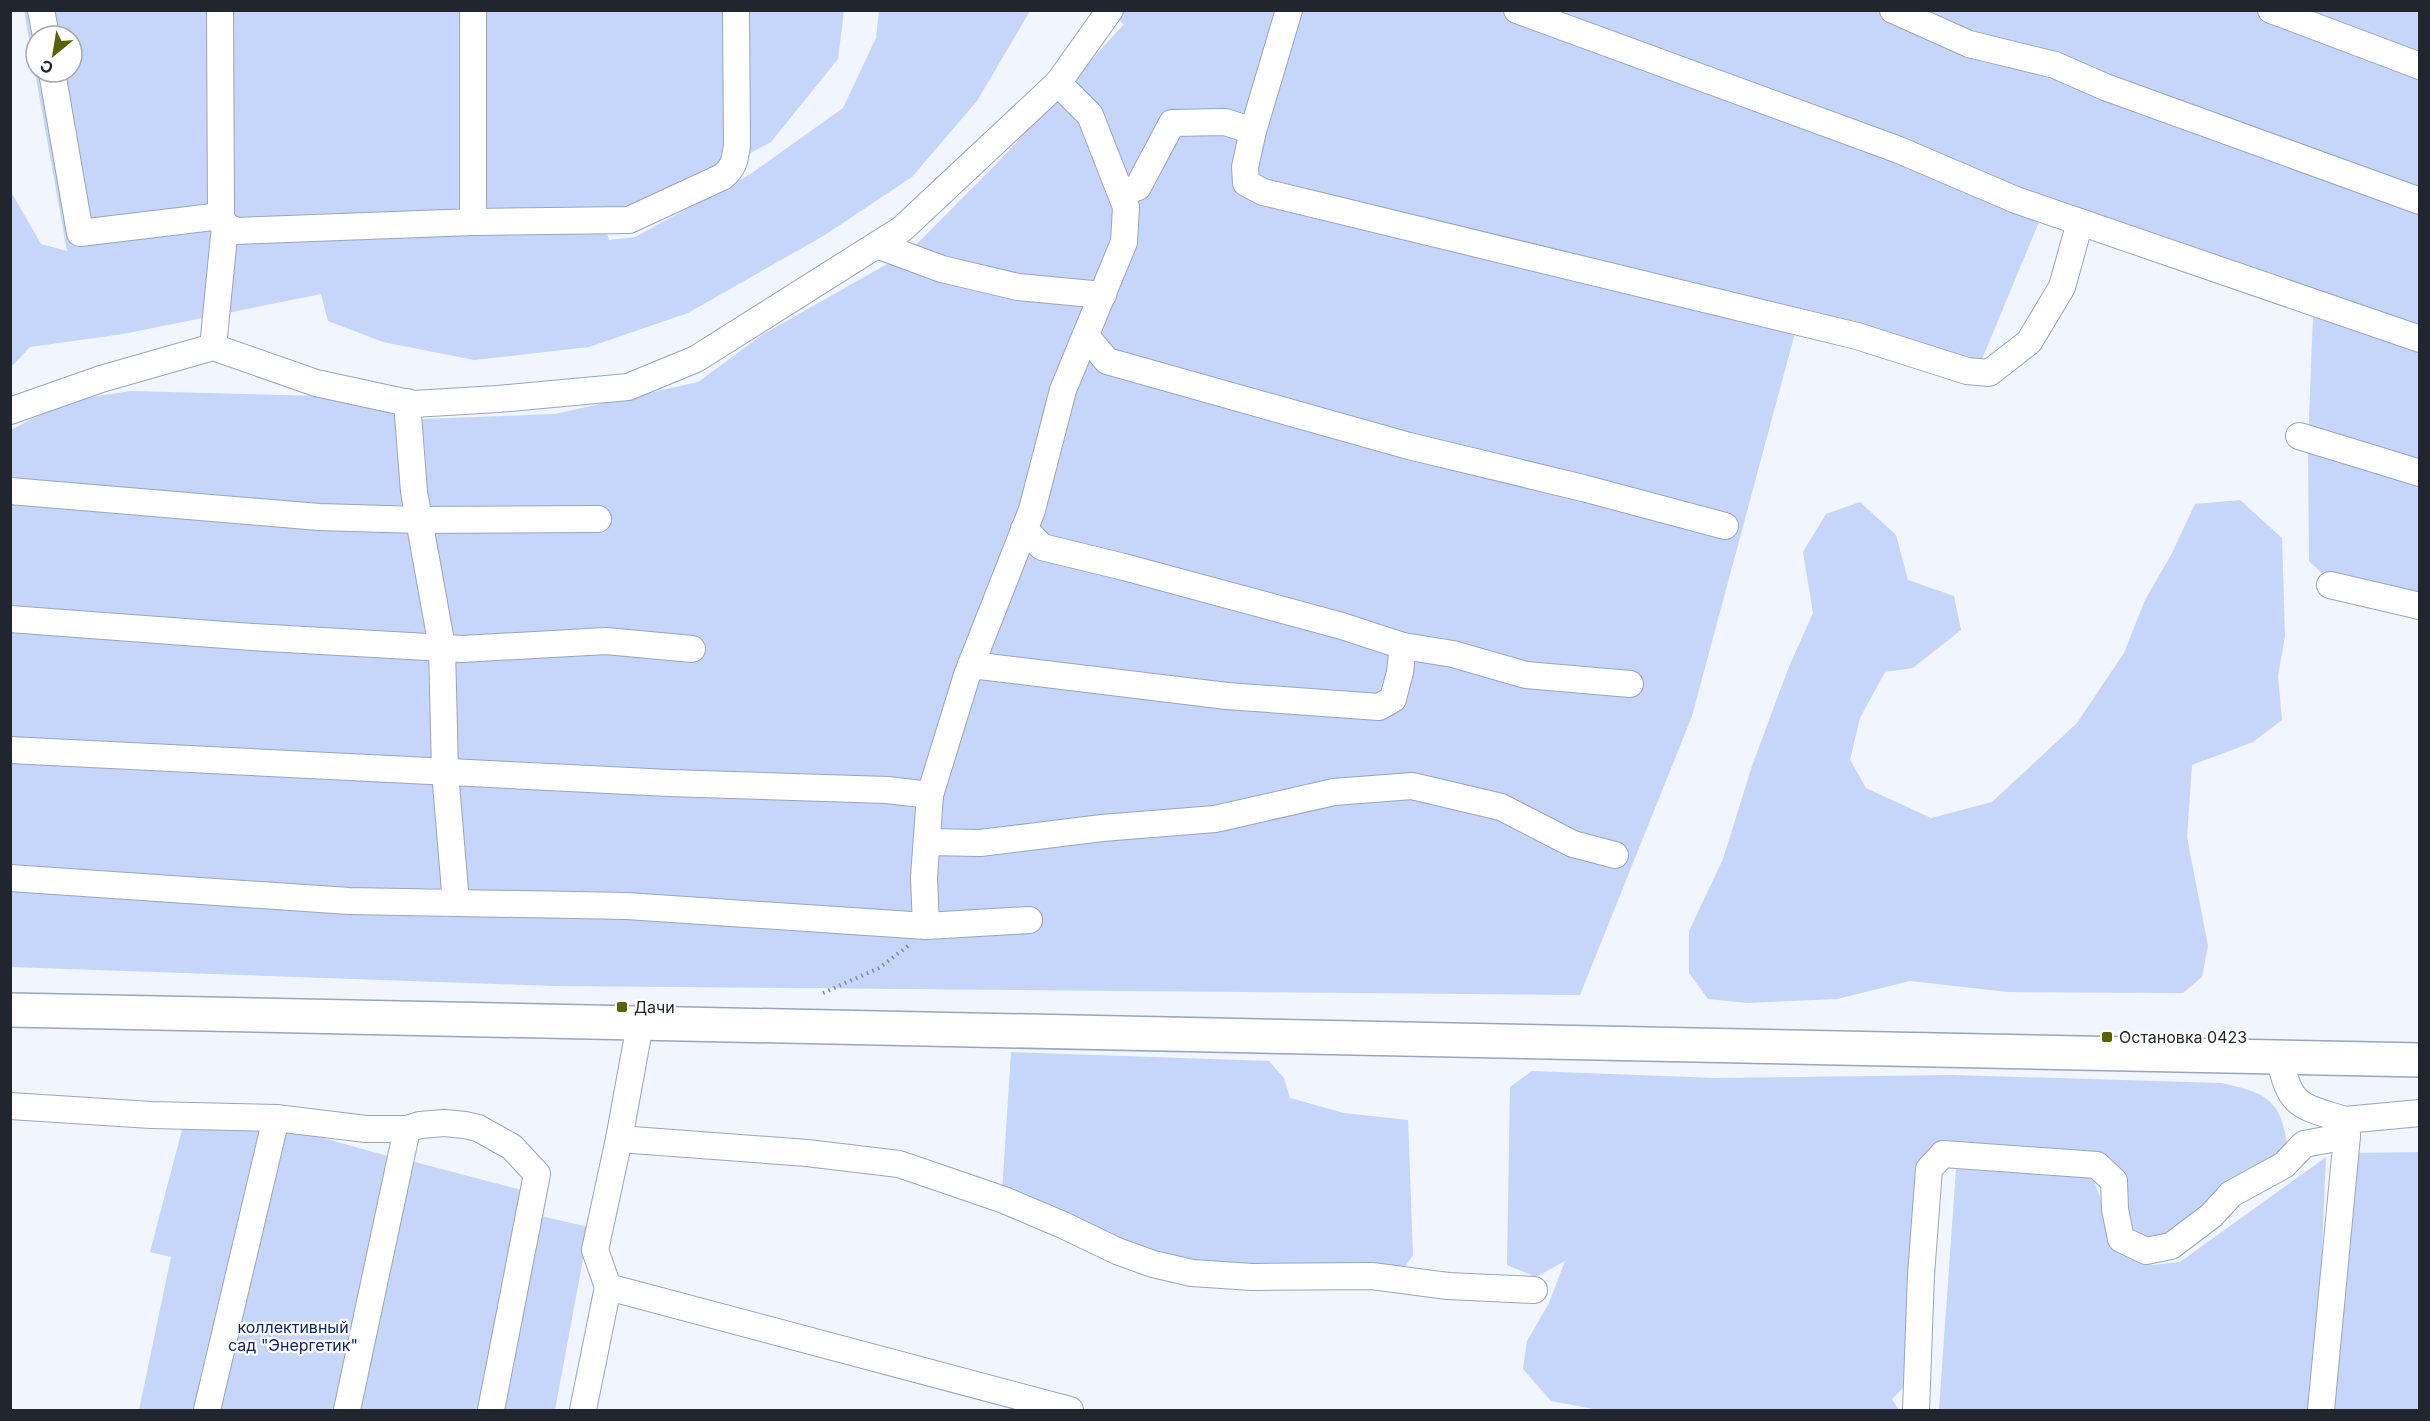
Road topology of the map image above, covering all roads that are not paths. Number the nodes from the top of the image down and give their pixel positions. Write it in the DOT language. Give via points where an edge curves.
graph roads {
  1 [pos="220,10"];
  2 [pos="473,10"];
  3 [pos="736,10"];
  4 [pos="1110,10"];
  5 [pos="1289,10"];
  6 [pos="1516,10"];
  7 [pos="1893,10"];
  8 [pos="2271,10"];
  9 [pos="2420,66"];
  10 [pos="1058,83"];
  11 [pos="54,84"];
  12 [pos="1253,131"];
  13 [pos="1121,194"];
  14 [pos="2420,201"];
  15 [pos="223,221"];
  16 [pos="473,222"];
  17 [pos="2080,222"];
  18 [pos="877,245"];
  19 [pos="1103,295"];
  20 [pos="1086,336"];
  21 [pos="2420,339"];
  22 [pos="213,348"];
  23 [pos="407,402"];
  24 [pos="10,411"];
  25 [pos="2300,436"];
  26 [pos="2420,473"];
  27 [pos="10,491"];
  28 [pos="598,519"];
  29 [pos="419,520"];
  30 [pos="1725,526"];
  31 [pos="1024,529"];
  32 [pos="2330,585"];
  33 [pos="2420,606"];
  34 [pos="10,619"];
  35 [pos="1403,646"];
  36 [pos="442,647"];
  37 [pos="692,649"];
  38 [pos="971,665"];
  39 [pos="1630,684"];
  40 [pos="10,750"];
  41 [pos="445,772"];
  42 [pos="930,795"];
  43 [pos="927,842"];
  44 [pos="1615,855"];
  45 [pos="10,879"];
  46 [pos="456,903"];
  47 [pos="1029,920"];
  48 [pos="926,926"];
  49 [pos="10,1010"];
  50 [pos="640,1024"];
  51 [pos="2279,1057"];
  52 [pos="2420,1060"];
  53 [pos="10,1106"];
  54 [pos="2420,1113"];
  55 [pos="276,1118"];
  56 [pos="2346,1128"];
  57 [pos="407,1129"];
  58 [pos="619,1139"];
  59 [pos="608,1287"];
  60 [pos="1534,1290"];
  61 [pos="207,1410"];
  62 [pos="346,1410"];
  63 [pos="492,1410"];
  64 [pos="583,1410"];
  65 [pos="1070,1410"];
  66 [pos="1916,1410"];
  67 [pos="2322,1410"];
  1 -- 15 [label="street"];
  2 -- 16 [label="street"];
  3 -- 16 [label="street" via="737,145 735,164 722,177 629,220"];
  4 -- 10 [label="street"];
  5 -- 12 [label="street"];
  6 -- 17 [label="street" via="1899,150 2016,200"];
  7 -- 14 [label="street" via="1969,44 2055,65 2105,87"];
  8 -- 9 [label="street"];
  10 -- 13 [label="street" via="1090,115"];
  10 -- 18 [label="street" via="902,229"];
  11 -- 15 [label="street" via="80,232"];
  12 -- 13 [label="street" via="1225,122 1172,123 1138,187"];
  12 -- 17 [label="street" via="1245,167 1246,183 1263,192 1857,336 1967,371 1989,372 2029,342 2062,287"];
  13 -- 19 [label="street" via="1126,207 1124,242"];
  15 -- 16 [label="street" via="237,231"];
  15 -- 22 [label="street"];
  17 -- 21 [label="street"];
  18 -- 19 [label="street" via="942,269 1018,287"];
  18 -- 23 [label="street" via="696,359 628,387 498,399"];
  19 -- 20 [label="street"];
  20 -- 30 [label="street" via="1107,361 1409,446"];
  20 -- 31 [label="street" via="1063,390"];
  22 -- 23 [label="street" via="316,383"];
  22 -- 24 [label="street" via="101,379"];
  23 -- 29 [label="street"];
  25 -- 26 [label="street"];
  27 -- 29 [label="street" via="319,517"];
  28 -- 29 [label="street"];
  29 -- 36 [label="street"];
  31 -- 35 [label="street" via="1042,547 1331,623"];
  31 -- 38 [label="street"];
  32 -- 33 [label="street"];
  34 -- 36 [label="street"];
  35 -- 38 [label="street" via="1393,699 1379,707 1227,696"];
  35 -- 39 [label="street" via="1453,654 1527,675"];
  36 -- 37 [label="street" via="606,641"];
  36 -- 41 [label="street"];
  38 -- 42 [label="street"];
  40 -- 41 [label="street"];
  41 -- 42 [label="street"];
  41 -- 46 [label="street"];
  42 -- 43 [label="street"];
  43 -- 44 [label="street" via="980,843 1215,819 1334,792 1412,786 1501,807 1573,844"];
  43 -- 48 [label="street"];
  45 -- 46 [label="street" via="349,901"];
  46 -- 48 [label="street" via="627,906"];
  47 -- 48 [label="street"];
  49 -- 50 [label="main road"];
  50 -- 51 [label="main road"];
  50 -- 58 [label="street"];
  51 -- 52 [label="main road"];
  51 -- 56 [label="street" via="2286,1087 2302,1107"];
  53 -- 55 [label="street"];
  54 -- 56 [label="street"];
  55 -- 57 [label="street" via="366,1129"];
  55 -- 61 [label="street"];
  56 -- 66 [label="street" via="2304,1144 2284,1165 2231,1194 2212,1215 2172,1246 2146,1251 2121,1239 2114,1181 2097,1165 1943,1154 1929,1169"];
  56 -- 67 [label="street"];
  57 -- 62 [label="street"];
  57 -- 63 [label="street" via="444,1123 478,1128 512,1147 537,1174"];
  58 -- 59 [label="street" via="595,1250"];
  58 -- 60 [label="street" via="899,1164 1004,1200 1117,1251 1192,1273 1372,1276 1448,1286"];
  59 -- 64 [label="street"];
  59 -- 65 [label="street"];
}
